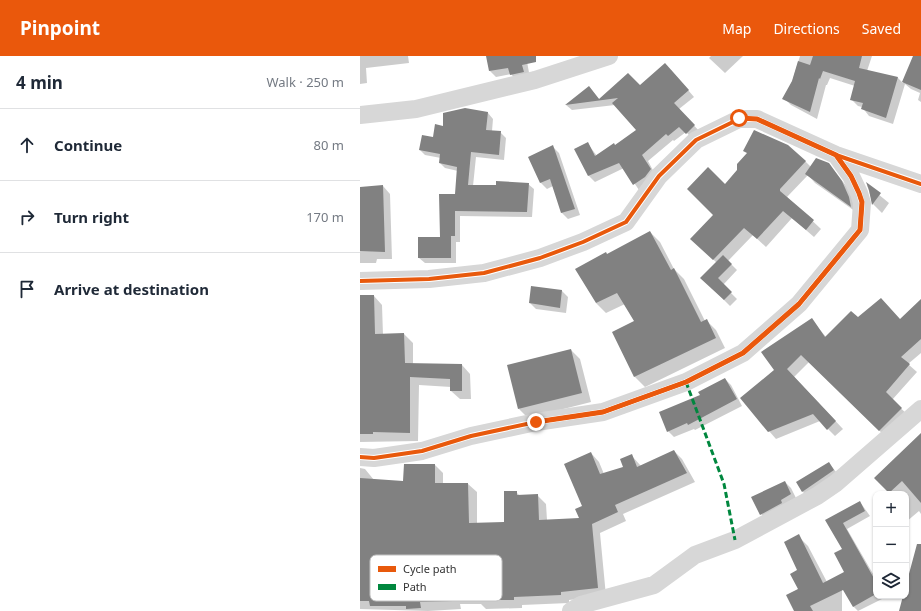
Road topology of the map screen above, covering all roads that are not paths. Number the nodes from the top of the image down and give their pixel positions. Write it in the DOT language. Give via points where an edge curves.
graph roads {
  1 [pos="609,56"];
  2 [pos="360,115"];
  3 [pos="836,155"];
  4 [pos="921,184"];
  5 [pos="360,281"];
  6 [pos="921,409"];
  7 [pos="360,457"];
  8 [pos="571,611"];
  1 -- 2 [label="street" via="535,80 416,109"];
  3 -- 4 [label="street"];
  3 -- 5 [label="street" via="757,119 739,118 696,140 659,176 626,222 583,242 540,258 484,273 429,279"];
  3 -- 7 [label="street" via="851,176 862,202 860,230 799,304 743,353 686,382 603,412 471,436 422,451 374,458"];
  6 -- 8 [label="street" via="818,496 735,540 695,555 654,585 581,605"];
}
